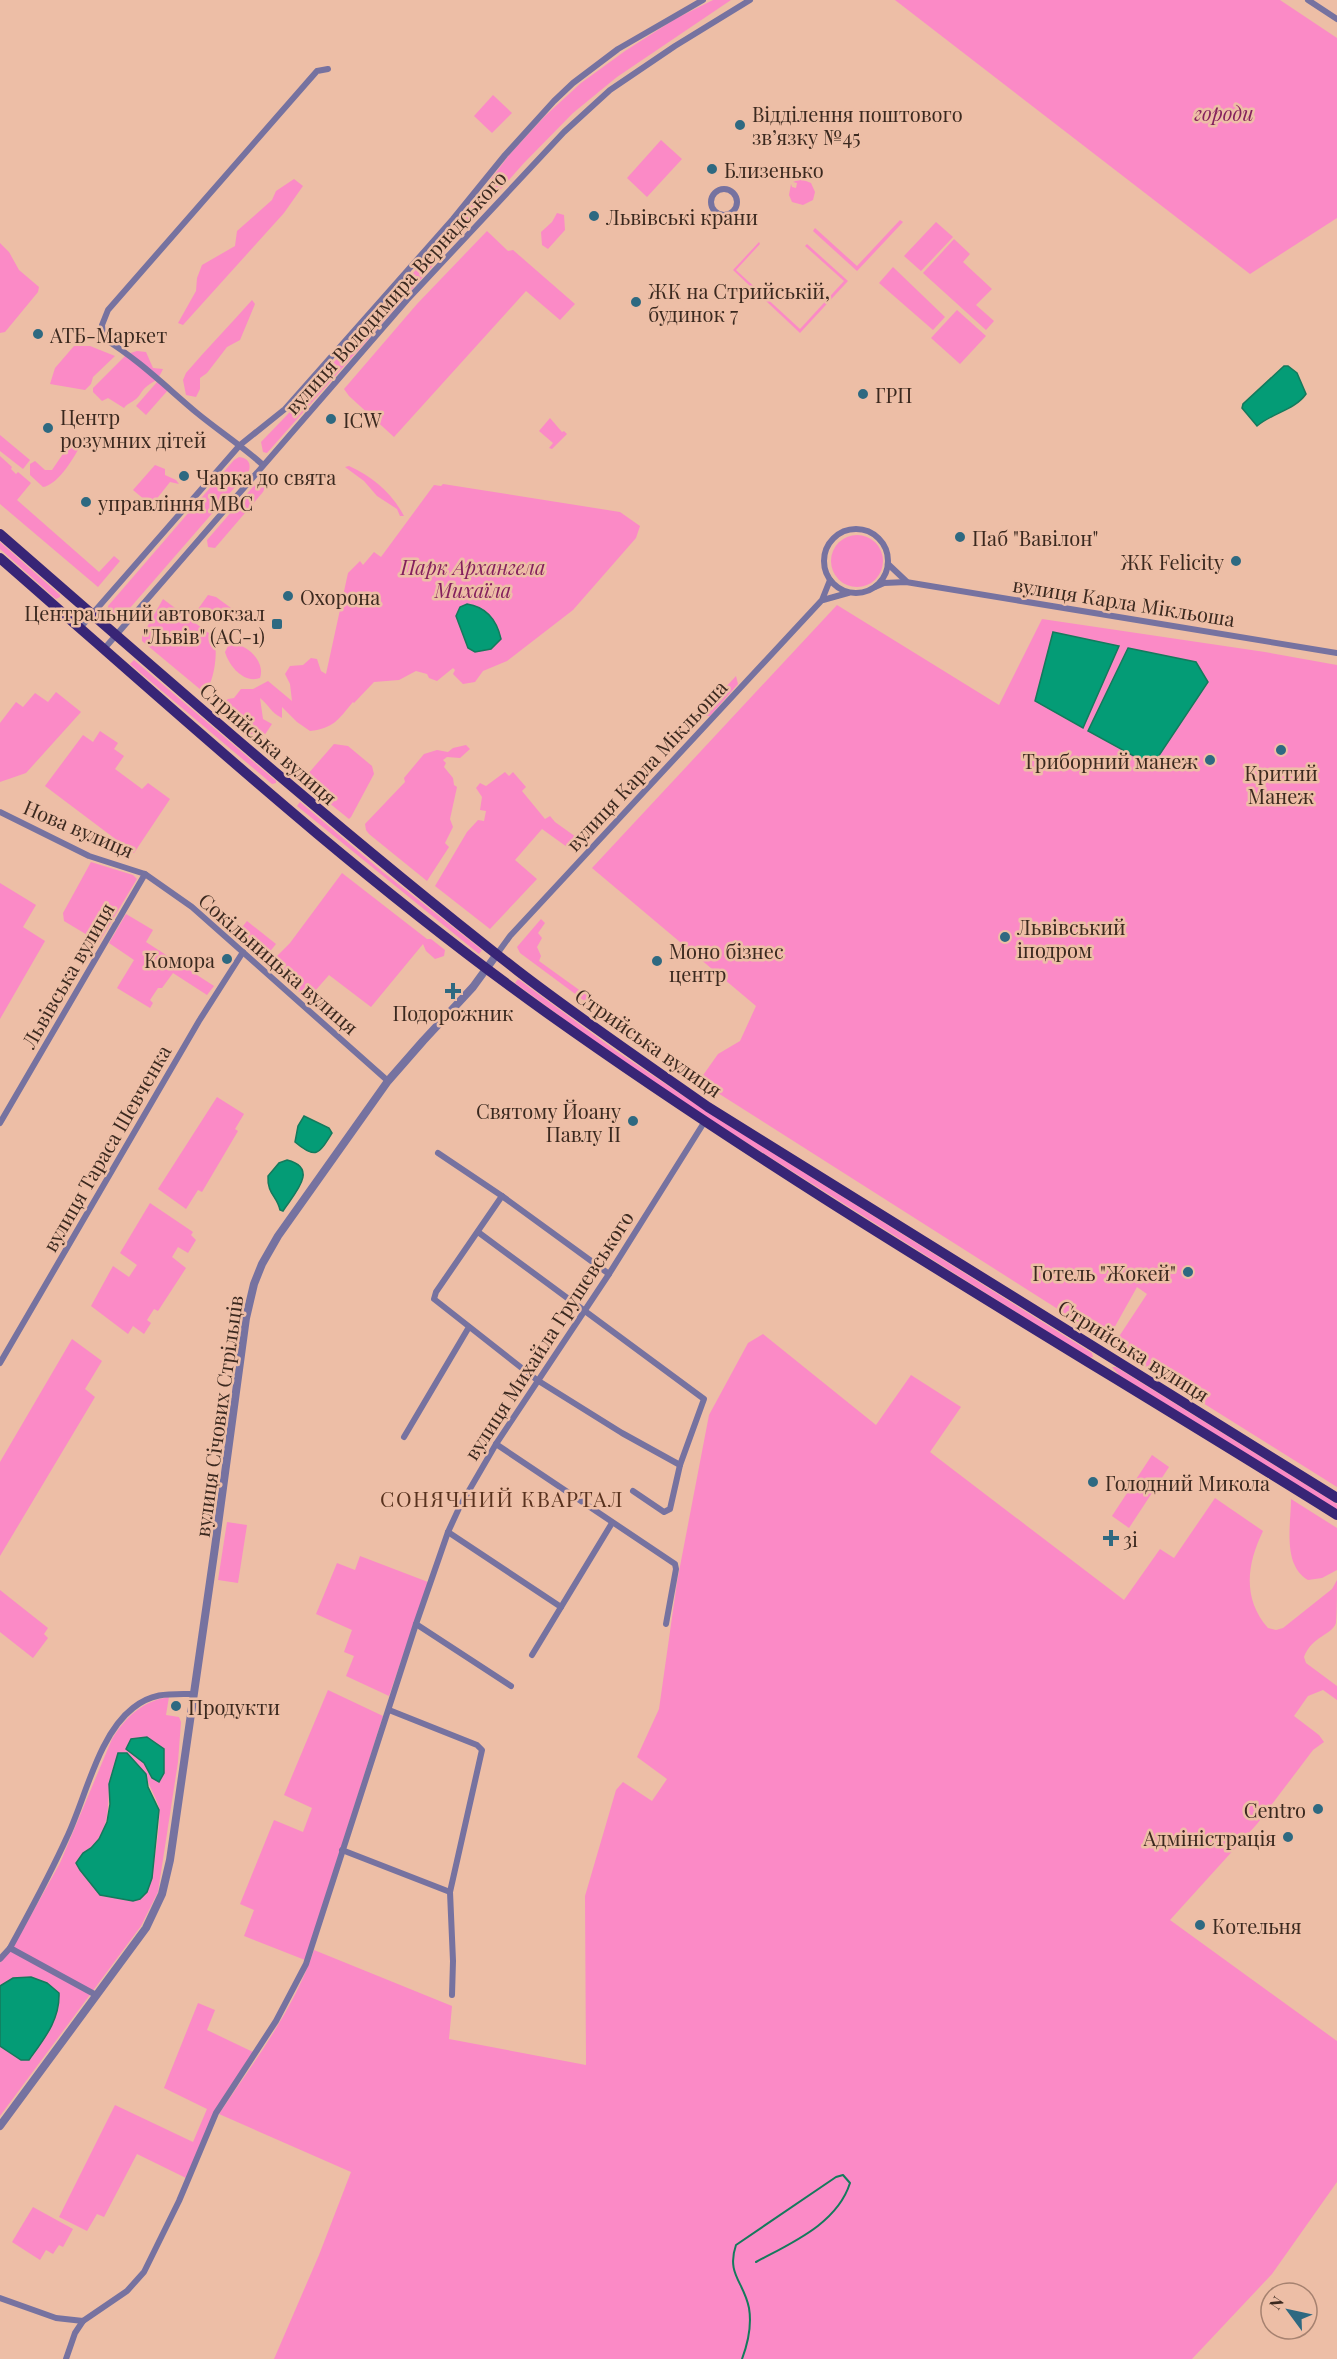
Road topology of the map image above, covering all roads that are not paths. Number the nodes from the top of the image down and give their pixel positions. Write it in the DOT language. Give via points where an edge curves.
graph roads {
  1 [pos="703,0"];
  2 [pos="750,0"];
  3 [pos="1308,0"];
  4 [pos="1337,20"];
  5 [pos="328,69"];
  6 [pos="740,197"];
  7 [pos="240,445"];
  8 [pos="263,465"];
  9 [pos="0,534"];
  10 [pos="0,558"];
  11 [pos="888,564"];
  12 [pos="830,580"];
  13 [pos="906,582"];
  14 [pos="875,587"];
  15 [pos="66,591"];
  16 [pos="849,592"];
  17 [pos="822,600"];
  18 [pos="54,605"];
  19 [pos="91,614"];
  20 [pos="80,628"];
  21 [pos="116,635"];
  22 [pos="131,648"];
  23 [pos="104,649"];
  24 [pos="1337,652"];
  25 [pos="119,662"];
  26 [pos="290,785"];
  27 [pos="278,799"];
  28 [pos="0,812"];
  29 [pos="145,874"];
  30 [pos="243,952"];
  31 [pos="497,954"];
  32 [pos="487,968"];
  33 [pos="388,1082"];
  34 [pos="705,1121"];
  35 [pos="0,1123"];
  36 [pos="438,1153"];
  37 [pos="502,1197"];
  38 [pos="478,1232"];
  39 [pos="609,1274"];
  40 [pos="584,1310"];
  41 [pos="469,1327"];
  42 [pos="0,1363"];
  43 [pos="537,1380"];
  44 [pos="404,1437"];
  45 [pos="496,1444"];
  46 [pos="680,1465"];
  47 [pos="633,1491"];
  48 [pos="1337,1498"];
  49 [pos="1337,1515"];
  50 [pos="612,1523"];
  51 [pos="448,1532"];
  52 [pos="561,1607"];
  53 [pos="416,1624"];
  54 [pos="666,1624"];
  55 [pos="532,1655"];
  56 [pos="511,1686"];
  57 [pos="194,1694"];
  58 [pos="389,1710"];
  59 [pos="342,1850"];
  60 [pos="450,1892"];
  61 [pos="10,1948"];
  62 [pos="0,1959"];
  63 [pos="96,1995"];
  64 [pos="452,1995"];
  65 [pos="0,2126"];
  66 [pos="0,2298"];
  67 [pos="83,2321"];
  68 [pos="66,2359"];
  1 -- 7 [label="street, вулиця Володимира Вернадського" via="618,49 554,101 285,409"];
  2 -- 8 [label="street, вулиця Володимира Вернадського" via="610,90 564,132 407,300"];
  3 -- 4 [label="street"];
  5 -- 7 [label="street" via="317,71 238,160 114,302 102,325 103,338 125,351"];
  6 -- 6 [label="street" via="720,190 712,197 712,205 718,214 729,214"];
  7 -- 8 [label="street"];
  7 -- 19 [label="street, вулиця Володимира Вернадського"];
  8 -- 21 [label="street, вулиця Володимира Вернадського"];
  9 -- 15 [label="main road, Стрийська вулиця"];
  10 -- 18 [label="main road, Стрийська вулиця"];
  11 -- 12 [label="street" via="884,545 875,535 863,529 849,529 837,535 825,551 824,564"];
  11 -- 13 [label="street"];
  11 -- 14 [label="street"];
  12 -- 16 [label="street"];
  12 -- 17 [label="street, вулиця Карла Мікльоша"];
  13 -- 14 [label="street, вулиця Карла Мікльоша"];
  13 -- 24 [label="street, вулиця Карла Мікльоша"];
  14 -- 16 [label="street, вулиця Карла Мікльоша"];
  15 -- 18 [label="main road" via="62,601"];
  15 -- 19 [label="main road, Стрийська вулиця"];
  16 -- 17 [label="street, вулиця Карла Мікльоша"];
  17 -- 31 [label="street, вулиця Карла Мікльоша"];
  18 -- 20 [label="main road, Стрийська вулиця"];
  19 -- 20 [label="street, вулиця Володимира Вернадського"];
  19 -- 21 [label="main road, Стрийська вулиця"];
  20 -- 23 [label="main road, Стрийська вулиця"];
  21 -- 22 [label="main road, Стрийська вулиця"];
  21 -- 23 [label="street, вулиця Володимира Вернадського"];
  22 -- 25 [label="main road"];
  22 -- 26 [label="main road, Стрийська вулиця"];
  23 -- 25 [label="main road, Стрийська вулиця"];
  25 -- 27 [label="main road, Стрийська вулиця"];
  26 -- 27 [label="main road"];
  26 -- 31 [label="main road, Стрийська вулиця"];
  27 -- 32 [label="main road, Стрийська вулиця"];
  28 -- 29 [label="street, Нова вулиця" via="89,855"];
  29 -- 30 [label="street, Сокільницька вулиця" via="192,907"];
  29 -- 35 [label="street, Львівська вулиця"];
  30 -- 33 [label="street, Сокільницька вулиця"];
  30 -- 42 [label="street, вулиця Тараса Шевченка"];
  31 -- 32 [label="street, вулиця Січових Стрільців"];
  31 -- 48 [label="main road, Стрийська вулиця" via="708,1107"];
  32 -- 33 [label="street, вулиця Січових Стрільців"];
  32 -- 34 [label="main road, Стрийська вулиця"];
  33 -- 57 [label="street, вулиця Січових Стрільців" via="273,1244 254,1284 240,1354"];
  34 -- 39 [label="street, вулиця Михайла Грушевського"];
  34 -- 49 [label="main road, Стрийська вулиця"];
  36 -- 37 [label="street"];
  37 -- 38 [label="street"];
  37 -- 39 [label="street"];
  38 -- 40 [label="street"];
  38 -- 41 [label="street" via="434,1299"];
  39 -- 40 [label="street, вулиця Михайла Грушевського"];
  40 -- 43 [label="street, вулиця Михайла Грушевського"];
  40 -- 46 [label="street" via="704,1399"];
  41 -- 43 [label="street"];
  41 -- 44 [label="street"];
  43 -- 45 [label="street, вулиця Михайла Грушевського"];
  43 -- 46 [label="street"];
  45 -- 50 [label="street"];
  45 -- 51 [label="street, вулиця Михайла Грушевського"];
  46 -- 47 [label="street" via="668,1512"];
  50 -- 52 [label="street"];
  50 -- 54 [label="street" via="675,1564"];
  51 -- 52 [label="street"];
  51 -- 53 [label="street, вулиця Михайла Грушевського"];
  52 -- 55 [label="street"];
  53 -- 56 [label="street"];
  53 -- 58 [label="street, вулиця Михайла Грушевського"];
  57 -- 61 [label="street" via="154,1695 115,1725 60,1852"];
  57 -- 63 [label="street, вулиця Січових Стрільців" via="162,1894 146,1928"];
  58 -- 59 [label="street, вулиця Михайла Грушевського"];
  58 -- 60 [label="street" via="482,1750"];
  59 -- 60 [label="street"];
  59 -- 67 [label="street, вулиця Михайла Грушевського" via="306,1964 276,2021 216,2113 144,2272 128,2290"];
  60 -- 64 [label="street"];
  61 -- 62 [label="street"];
  61 -- 63 [label="street"];
  63 -- 65 [label="street, вулиця Січових Стрільців"];
  66 -- 67 [label="street" via="56,2318"];
  67 -- 68 [label="street"];
}
